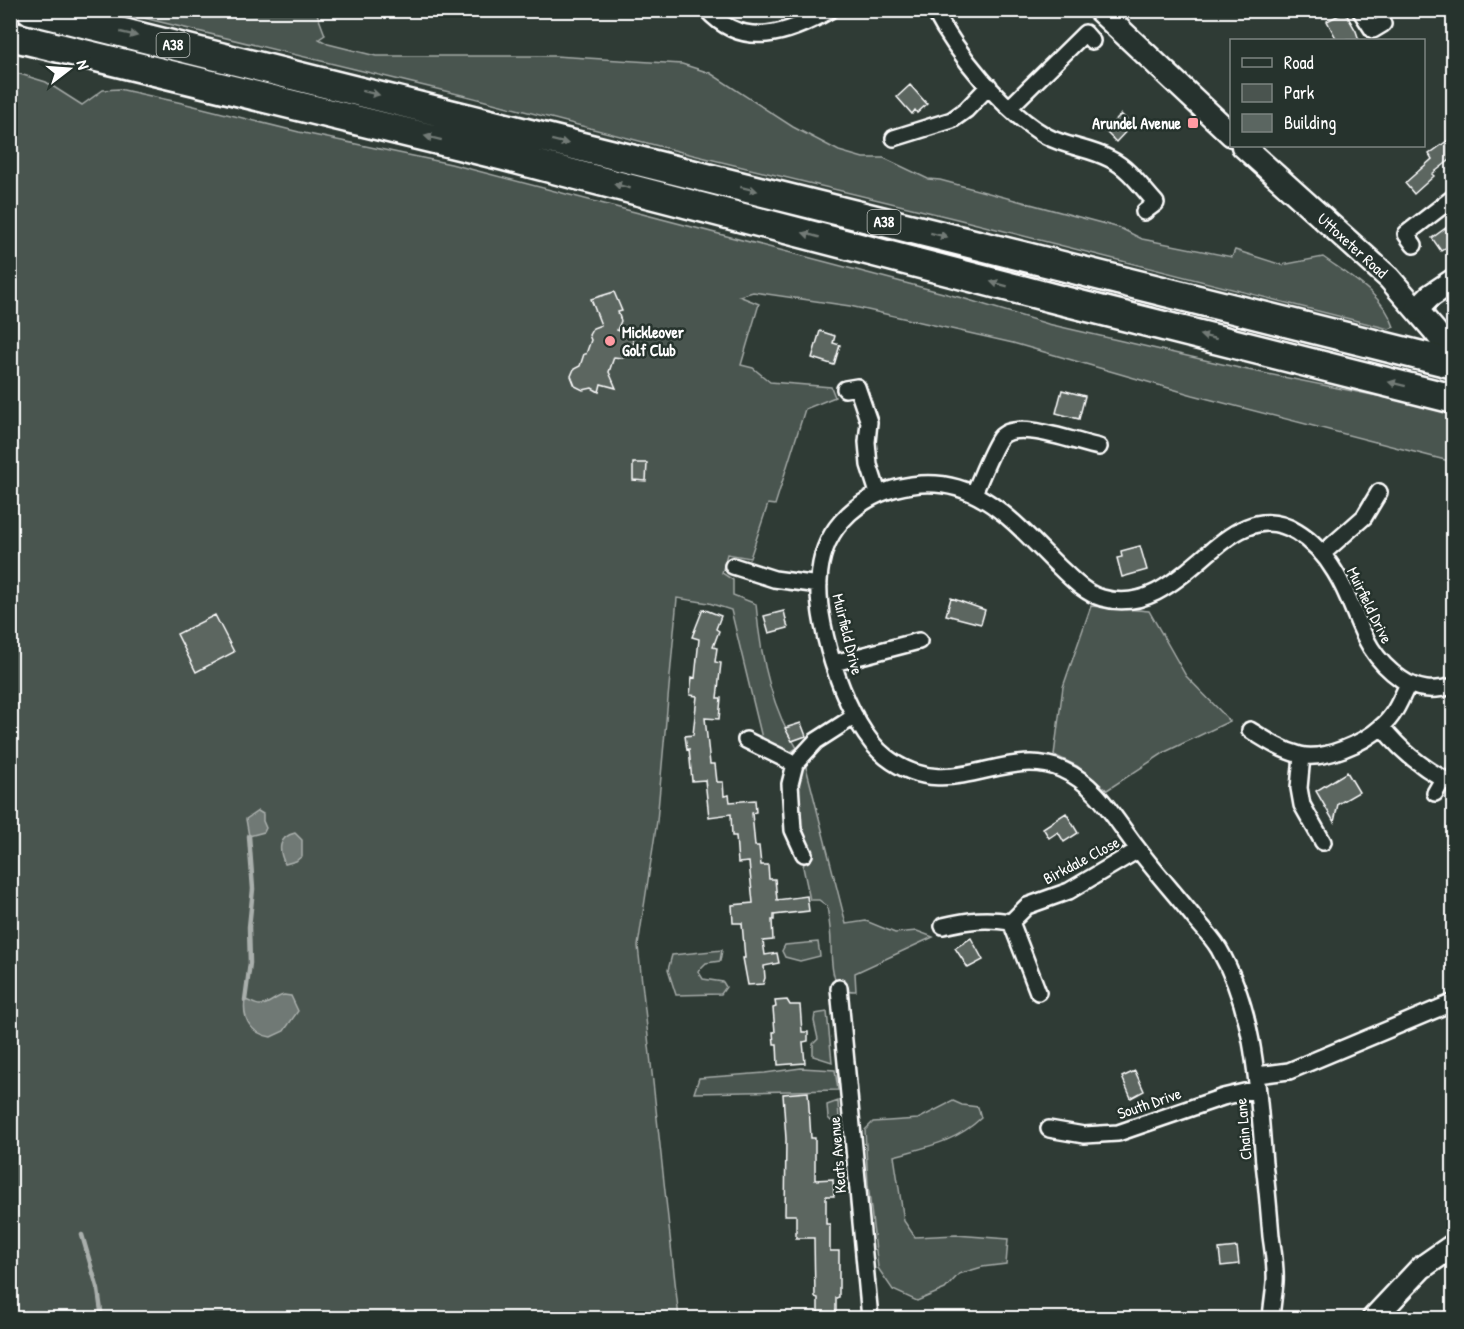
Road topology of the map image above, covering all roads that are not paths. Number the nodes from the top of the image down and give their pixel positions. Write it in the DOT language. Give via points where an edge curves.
graph roads {
  1 [pos="31,10"];
  2 [pos="707,10"];
  3 [pos="830,10"];
  4 [pos="934,10"];
  5 [pos="1099,10"];
  6 [pos="1360,10"];
  7 [pos="1383,24"];
  8 [pos="10,36"];
  9 [pos="1092,41"];
  10 [pos="10,55"];
  11 [pos="154,72"];
  12 [pos="989,86"];
  13 [pos="1010,107"];
  14 [pos="1230,133"];
  15 [pos="894,138"];
  16 [pos="1244,147"];
  17 [pos="1454,197"];
  18 [pos="1144,212"];
  19 [pos="1413,245"];
  20 [pos="1454,280"];
  21 [pos="1417,309"];
  22 [pos="1454,356"];
  23 [pos="1454,364"];
  24 [pos="845,389"];
  25 [pos="1454,399"];
  26 [pos="1098,447"];
  27 [pos="1379,492"];
  28 [pos="878,493"];
  29 [pos="974,493"];
  30 [pos="1322,554"];
  31 [pos="733,566"];
  32 [pos="819,585"];
  33 [pos="919,641"];
  34 [pos="834,663"];
  35 [pos="1408,684"];
  36 [pos="1454,686"];
  37 [pos="855,717"];
  38 [pos="1382,727"];
  39 [pos="1250,730"];
  40 [pos="746,740"];
  41 [pos="1302,756"];
  42 [pos="795,764"];
  43 [pos="1444,785"];
  44 [pos="1323,842"];
  45 [pos="1138,850"];
  46 [pos="804,854"];
  47 [pos="1011,922"];
  48 [pos="943,926"];
  49 [pos="839,988"];
  50 [pos="1038,992"];
  51 [pos="1454,1002"];
  52 [pos="1257,1082"];
  53 [pos="1049,1128"];
  54 [pos="1454,1245"];
  55 [pos="870,1318"];
  56 [pos="1271,1318"];
  57 [pos="1374,1318"];
  1 -- 23 [label="highway, A38, one-way"];
  2 -- 3 [label="street" via="726,27 751,35 801,25"];
  4 -- 12 [label="street" via="955,46"];
  5 -- 14 [label="main road"];
  6 -- 7 [label="street" via="1373,30"];
  8 -- 11 [label="highway, A38"];
  9 -- 13 [label="street" via="1085,33"];
  10 -- 11 [label="highway"];
  25 -- 11 [label="highway, A38, one-way" via="504,156"];
  12 -- 13 [label="street"];
  12 -- 15 [label="street" via="952,120"];
  13 -- 18 [label="street" via="1048,137 1117,163 1156,203"];
  16 -- 21 [label="main road, Uttoxeter Road" via="1389,278"];
  17 -- 19 [label="street" via="1406,234"];
  20 -- 21 [label="main road"];
  21 -- 22 [label="main road, Uttoxeter Road"];
  24 -- 28 [label="street" via="857,387 867,414 869,465"];
  26 -- 29 [label="street" via="1077,449 1026,430 1009,432 1000,438"];
  27 -- 30 [label="street" via="1364,517"];
  28 -- 29 [label="street, Muirfield Drive" via="934,483"];
  28 -- 32 [label="street, Muirfield Drive" via="847,514 829,538"];
  29 -- 30 [label="street, Muirfield Drive" via="1000,510 1082,588 1112,600 1140,599 1164,589 1230,535 1250,527 1263,525 1296,531"];
  30 -- 35 [label="street, Muirfield Drive" via="1335,571 1377,659"];
  31 -- 32 [label="street" via="749,580"];
  32 -- 34 [label="street, Muirfield Drive" via="819,604"];
  33 -- 34 [label="street"];
  34 -- 37 [label="street, Muirfield Drive"];
  35 -- 36 [label="street" via="1425,690"];
  35 -- 38 [label="street"];
  37 -- 42 [label="street" via="816,741"];
  37 -- 45 [label="street, Muirfield Drive" via="873,745 916,773 957,777 1035,763 1066,771 1098,795"];
  38 -- 41 [label="street" via="1347,748"];
  38 -- 43 [label="street"];
  39 -- 41 [label="street" via="1277,747"];
  40 -- 42 [label="street"];
  41 -- 44 [label="street" via="1302,805"];
  42 -- 46 [label="street" via="790,784 794,830"];
  45 -- 47 [label="street, Birkdale Close" via="1069,891 1027,906"];
  45 -- 52 [label="street, Muirfield Drive" via="1218,946 1237,988"];
  47 -- 48 [label="street" via="988,919"];
  47 -- 50 [label="street"];
  49 -- 55 [label="street, Keats Avenue"];
  51 -- 52 [label="street, Chain Lane"];
  52 -- 53 [label="street, South Drive" via="1118,1133 1084,1135"];
  52 -- 56 [label="street, Chain Lane" via="1275,1278"];
  54 -- 57 [label="main road" via="1421,1268"];
}
